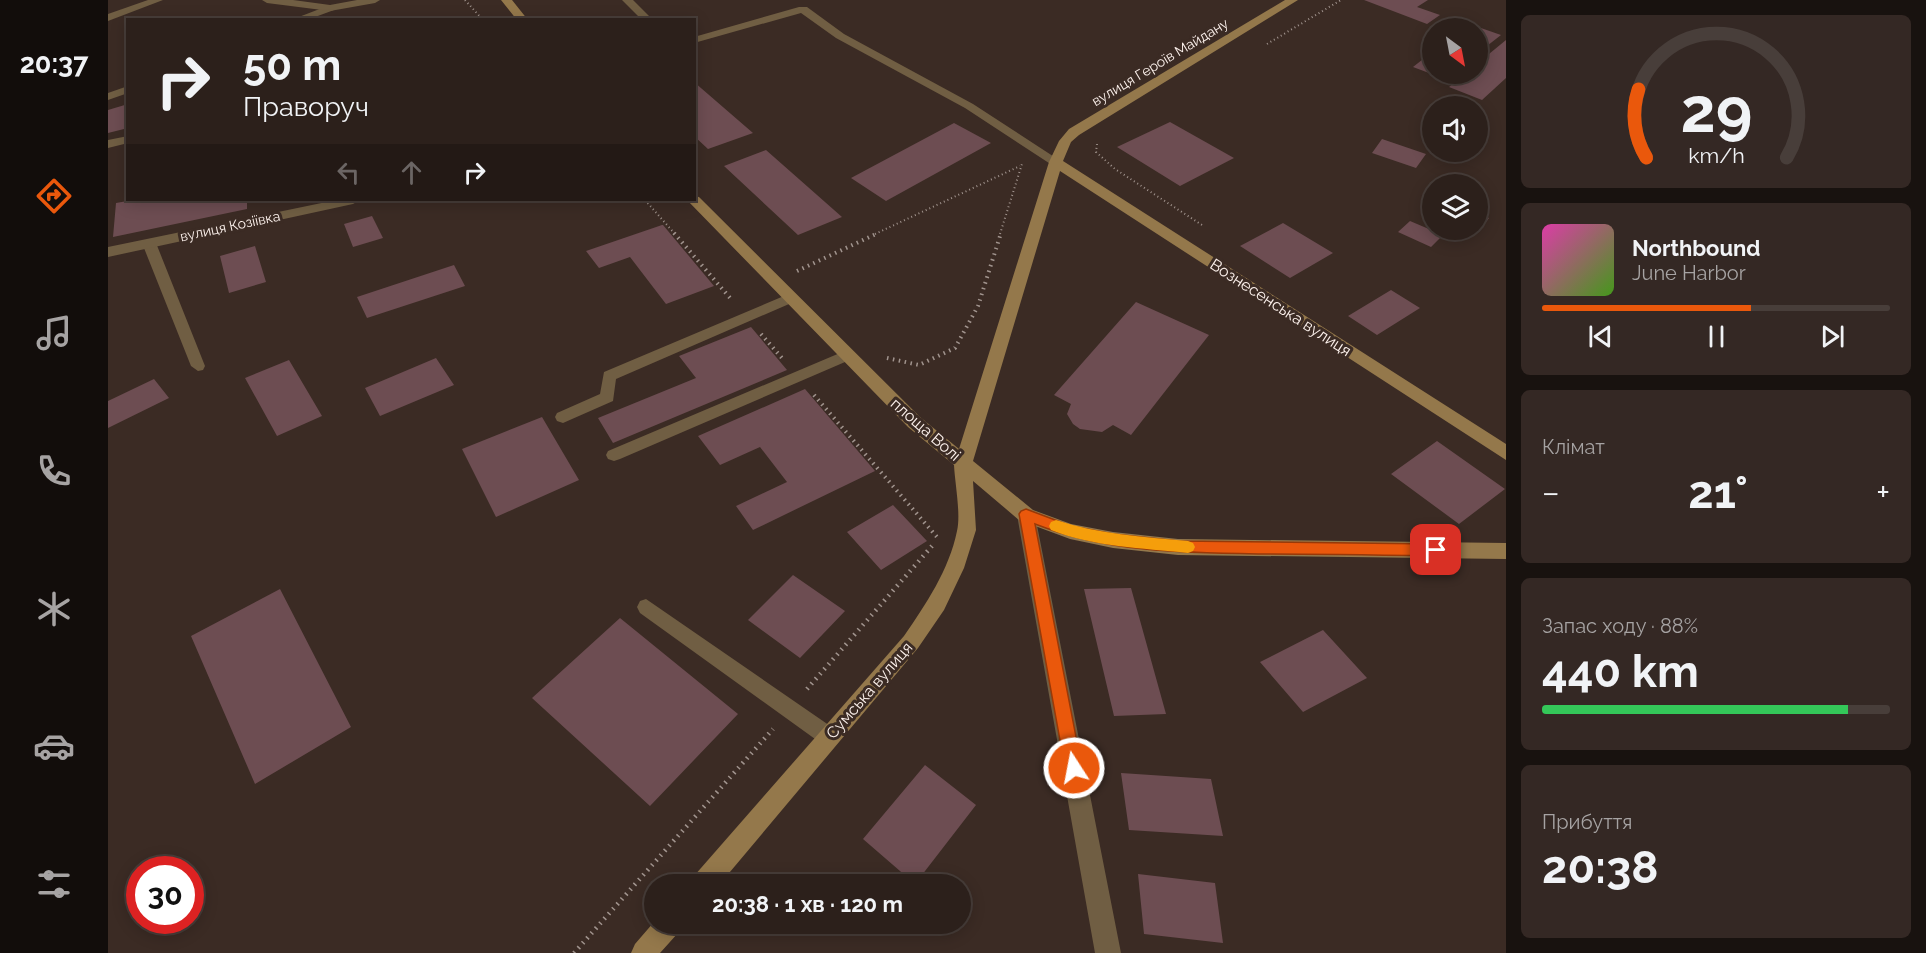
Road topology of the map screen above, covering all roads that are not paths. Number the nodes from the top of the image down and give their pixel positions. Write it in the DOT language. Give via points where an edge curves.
graph roads {
  1 [pos="158,0"];
  2 [pos="267,0"];
  3 [pos="375,0"];
  4 [pos="506,0"];
  5 [pos="627,0"];
  6 [pos="1293,0"];
  7 [pos="300,1"];
  8 [pos="330,8"];
  9 [pos="108,18"];
  10 [pos="302,18"];
  11 [pos="521,18"];
  12 [pos="646,18"];
  13 [pos="696,38"];
  14 [pos="126,90"];
  15 [pos="108,97"];
  16 [pos="126,140"];
  17 [pos="108,144"];
  18 [pos="1056,162"];
  19 [pos="347,201"];
  20 [pos="695,201"];
  21 [pos="149,243"];
  22 [pos="108,252"];
  23 [pos="791,298"];
  24 [pos="847,355"];
  25 [pos="198,366"];
  26 [pos="563,417"];
  27 [pos="1506,453"];
  28 [pos="614,455"];
  29 [pos="963,463"];
  30 [pos="1026,514"];
  31 [pos="1506,550"];
  32 [pos="646,607"];
  33 [pos="829,737"];
  34 [pos="712,874"];
  35 [pos="661,934"];
  36 [pos="645,953"];
  37 [pos="1108,953"];
  1 -- 9 [label="street"];
  2 -- 7 [label="street"];
  3 -- 8 [label="street"];
  4 -- 11 [label="main road"];
  5 -- 12 [label="lane"];
  6 -- 18 [label="main road, вулиця Героїв Майдану" via="1074,132 1065,141"];
  7 -- 8 [label="street"];
  8 -- 10 [label="lane"];
  13 -- 18 [label="lane" via="803,9 840,36 969,106"];
  14 -- 15 [label="lane"];
  16 -- 17 [label="lane"];
  18 -- 27 [label="main road, Вознесенська вулиця"];
  18 -- 29 [label="main road, площа Волі"];
  19 -- 21 [label="street, вулиця Козіївка"];
  20 -- 23 [label="main road, площа Волі"];
  21 -- 22 [label="street, вулиця Козіївка"];
  21 -- 25 [label="lane"];
  23 -- 24 [label="main road, площа Волі"];
  23 -- 26 [label="lane" via="609,376 608,396"];
  24 -- 28 [label="lane"];
  24 -- 29 [label="main road, площа Волі" via="914,422"];
  29 -- 30 [label="main road"];
  29 -- 33 [label="main road, Сумська вулиця" via="967,530 937,604 911,642"];
  30 -- 31 [label="main road" via="1070,531 1178,547"];
  30 -- 37 [label="street"];
  32 -- 33 [label="lane"];
  33 -- 34 [label="main road, Сумська вулиця"];
  35 -- 36 [label="main road"];
}
